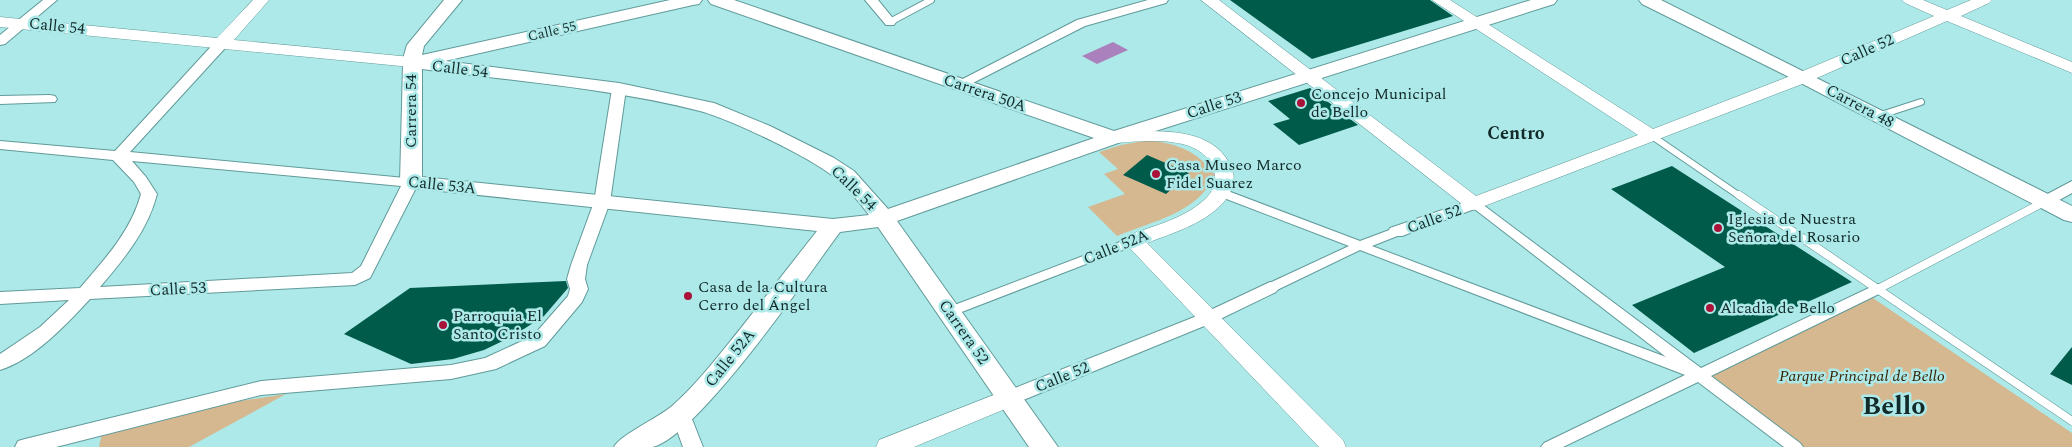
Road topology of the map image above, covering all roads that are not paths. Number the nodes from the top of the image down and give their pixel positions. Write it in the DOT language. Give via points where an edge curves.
graph roads {
  1 [pos="51,0"];
  2 [pos="261,0"];
  3 [pos="453,0"];
  4 [pos="693,0"];
  5 [pos="717,0"];
  6 [pos="871,0"];
  7 [pos="931,0"];
  8 [pos="1162,0"];
  9 [pos="1209,0"];
  10 [pos="1440,0"];
  11 [pos="1548,0"];
  12 [pos="1648,0"];
  13 [pos="1910,0"];
  14 [pos="1984,0"];
  15 [pos="675,2"];
  16 [pos="1946,15"];
  17 [pos="0,22"];
  18 [pos="890,22"];
  19 [pos="1474,22"];
  20 [pos="24,23"];
  21 [pos="0,41"];
  22 [pos="222,43"];
  23 [pos="411,62"];
  24 [pos="2072,68"];
  25 [pos="1310,75"];
  26 [pos="1804,77"];
  27 [pos="960,84"];
  28 [pos="619,89"];
  29 [pos="50,99"];
  30 [pos="0,100"];
  31 [pos="1921,102"];
  32 [pos="1878,116"];
  33 [pos="1652,136"];
  34 [pos="1114,138"];
  35 [pos="0,145"];
  36 [pos="118,156"];
  37 [pos="412,182"];
  38 [pos="2072,186"];
  39 [pos="1220,192"];
  40 [pos="602,202"];
  41 [pos="2044,202"];
  42 [pos="1474,204"];
  43 [pos="2072,215"];
  44 [pos="883,218"];
  45 [pos="833,226"];
  46 [pos="1396,232"];
  47 [pos="1133,241"];
  48 [pos="1359,246"];
  49 [pos="355,279"];
  50 [pos="1270,288"];
  51 [pos="1878,289"];
  52 [pos="87,294"];
  53 [pos="0,298"];
  54 [pos="949,312"];
  55 [pos="1208,318"];
  56 [pos="0,363"];
  57 [pos="1699,375"];
  58 [pos="1010,398"];
  59 [pos="681,414"];
  60 [pos="2072,421"];
  61 [pos="89,438"];
  62 [pos="24,447"];
  63 [pos="628,447"];
  64 [pos="693,447"];
  65 [pos="888,447"];
  66 [pos="1044,447"];
  67 [pos="1334,447"];
  68 [pos="1549,447"];
  69 [pos="1795,447"];
  1 -- 20 [label="street"];
  2 -- 22 [label="street"];
  3 -- 23 [label="main road, Carrera 54" via="416,45"];
  4 -- 15 [label="main road, Calle 55"];
  5 -- 27 [label="main road, Carrera 50A"];
  6 -- 18 [label="street"];
  7 -- 18 [label="lane"];
  8 -- 27 [label="street" via="1081,23"];
  9 -- 25 [label="street"];
  10 -- 19 [label="street"];
  11 -- 19 [label="main road, Calle 53"];
  12 -- 26 [label="main road, Carrera 48"];
  13 -- 16 [label="street"];
  14 -- 16 [label="street, Calle 52"];
  15 -- 23 [label="main road, Calle 55"];
  16 -- 24 [label="street"];
  16 -- 26 [label="street, Calle 52"];
  17 -- 20 [label="street, Calle 54"];
  19 -- 25 [label="main road, Calle 53"];
  19 -- 33 [label="street"];
  20 -- 21 [label="street"];
  20 -- 22 [label="street, Calle 54"];
  22 -- 23 [label="street, Calle 54"];
  22 -- 36 [label="street"];
  23 -- 28 [label="main road, Calle 54"];
  23 -- 37 [label="main road, Carrera 54"];
  25 -- 34 [label="main road, Calle 53"];
  25 -- 42 [label="street"];
  26 -- 32 [label="main road, Carrera 48"];
  26 -- 33 [label="street, Calle 52"];
  27 -- 34 [label="main road, Carrera 50A"];
  28 -- 40 [label="street"];
  28 -- 44 [label="main road, Calle 54" via="707,107 804,150 846,176"];
  29 -- 30 [label="street"];
  31 -- 32 [label="lane"];
  32 -- 41 [label="main road, Carrera 48"];
  33 -- 42 [label="street, Calle 52"];
  33 -- 51 [label="lane"];
  34 -- 39 [label="street, Carrera 50A" via="1154,135 1200,144 1223,164 1225,176"];
  34 -- 44 [label="main road, Calle 53"];
  35 -- 36 [label="street, Calle 53A"];
  36 -- 37 [label="street, Calle 53A"];
  36 -- 52 [label="street" via="141,180 149,194 146,211 130,241"];
  37 -- 40 [label="main road, Calle 53A"];
  37 -- 49 [label="street, Carrera 54" via="370,266"];
  38 -- 41 [label="street"];
  39 -- 47 [label="street, Calle 52A" via="1192,216"];
  39 -- 48 [label="street"];
  40 -- 45 [label="main road, Calle 53A"];
  40 -- 61 [label="street" via="579,265 576,298 539,341 511,355 489,364 451,372 260,388"];
  41 -- 43 [label="main road, Carrera 48"];
  41 -- 51 [label="lane"];
  42 -- 46 [label="street, Calle 52"];
  42 -- 57 [label="street"];
  44 -- 45 [label="main road, Calle 53A"];
  44 -- 54 [label="main road, Carrera 52"];
  45 -- 59 [label="main road, Calle 52A" via="722,370"];
  46 -- 48 [label="street, Calle 52"];
  47 -- 54 [label="street, Calle 52A"];
  47 -- 55 [label="street"];
  48 -- 50 [label="street, Calle 52"];
  48 -- 57 [label="street"];
  49 -- 52 [label="street, Calle 53"];
  50 -- 55 [label="street, Calle 52"];
  51 -- 57 [label="street"];
  51 -- 60 [label="lane"];
  52 -- 53 [label="street, Calle 53"];
  52 -- 56 [label="street" via="48,330"];
  54 -- 58 [label="main road, Carrera 52"];
  55 -- 58 [label="street, Calle 52"];
  55 -- 67 [label="street"];
  57 -- 68 [label="street"];
  57 -- 69 [label="street"];
  58 -- 65 [label="street, Calle 52"];
  58 -- 66 [label="main road, Carrera 52"];
  59 -- 63 [label="main road, Calle 52A"];
  59 -- 64 [label="street"];
  61 -- 62 [label="street"];
}
